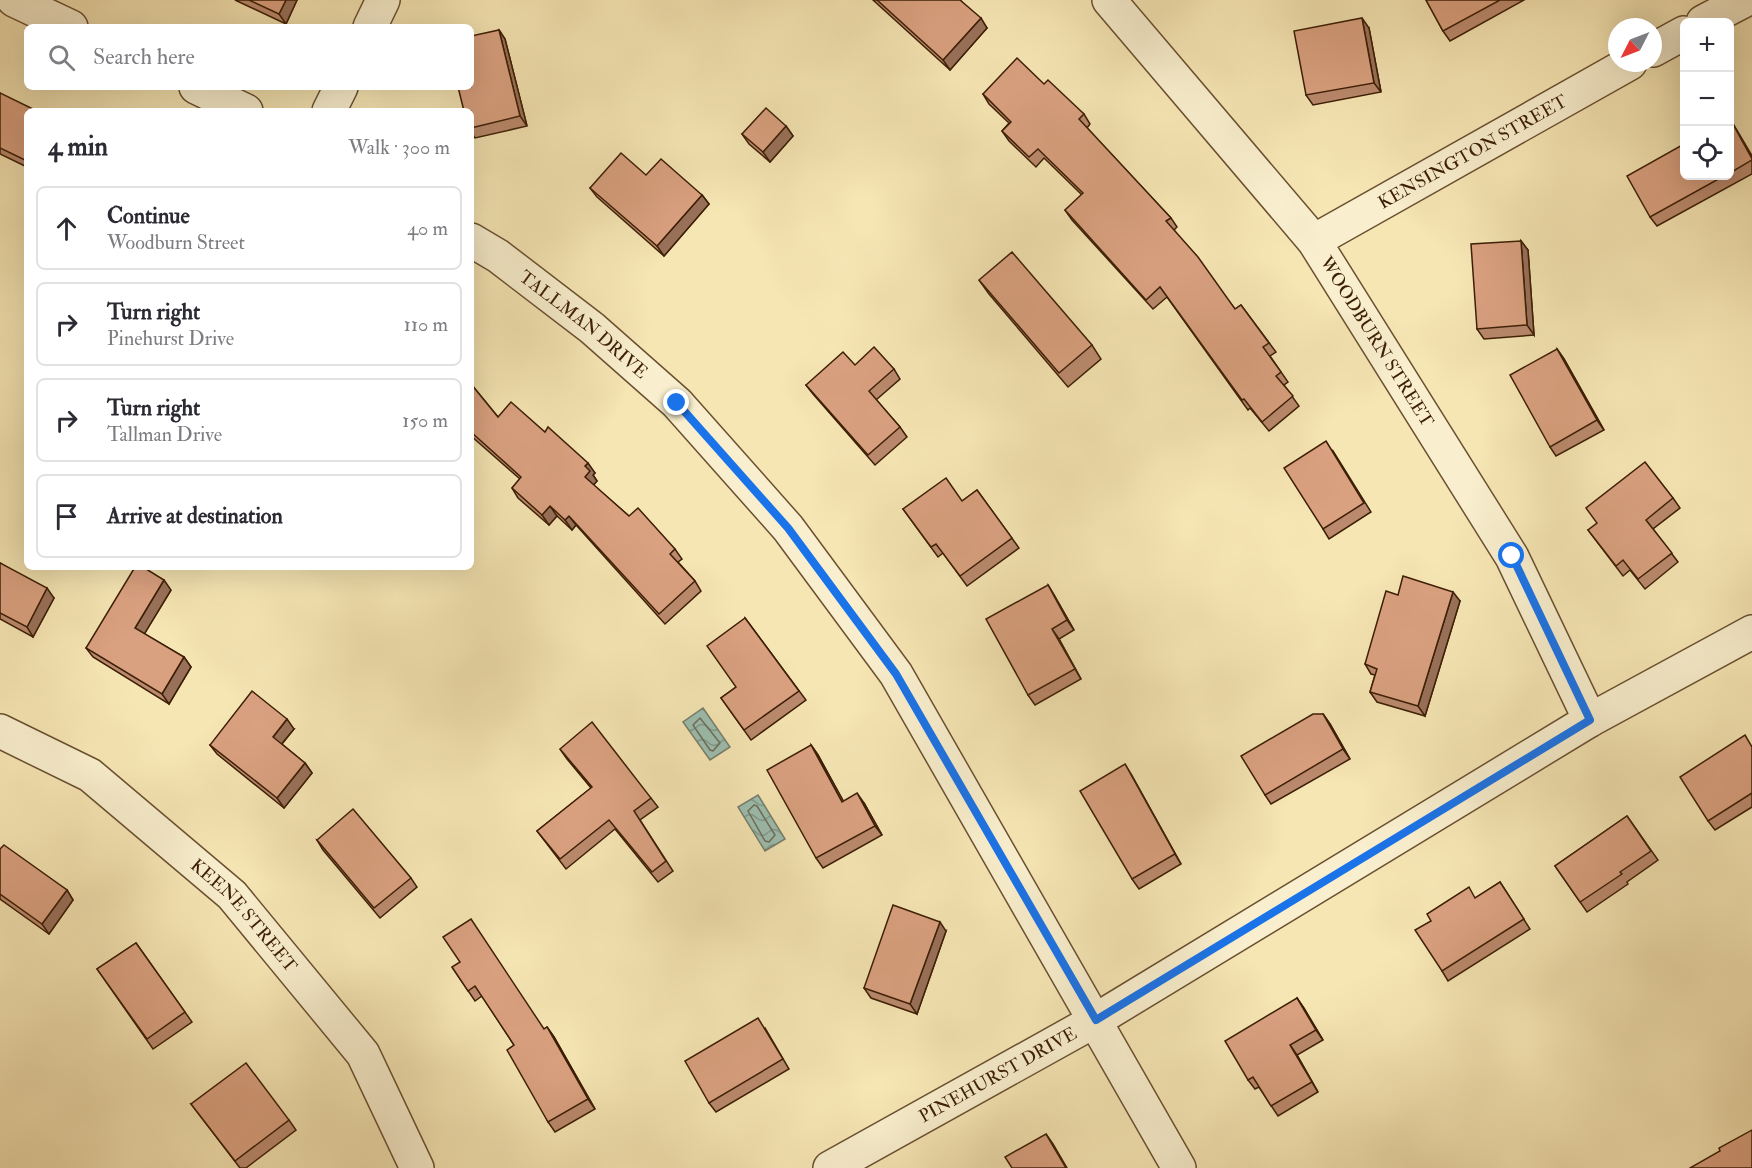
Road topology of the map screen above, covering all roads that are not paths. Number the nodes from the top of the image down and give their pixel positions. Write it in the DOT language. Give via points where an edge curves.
graph roads {
  1 [pos="14,0"];
  2 [pos="383,0"];
  3 [pos="1109,0"];
  4 [pos="1745,0"];
  5 [pos="1711,18"];
  6 [pos="64,24"];
  7 [pos="371,24"];
  8 [pos="1680,35"];
  9 [pos="1662,45"];
  10 [pos="1614,72"];
  11 [pos="202,90"];
  12 [pos="340,90"];
  13 [pos="240,108"];
  14 [pos="330,108"];
  15 [pos="1314,241"];
  16 [pos="474,242"];
  17 [pos="1752,632"];
  18 [pos="1590,720"];
  19 [pos="0,730"];
  20 [pos="1096,1020"];
  21 [pos="417,1168"];
  22 [pos="830,1168"];
  23 [pos="1179,1168"];
  1 -- 6 [label="street"];
  2 -- 7 [label="street"];
  3 -- 15 [label="street, WOODBURN STREET"];
  4 -- 5 [label="street"];
  8 -- 9 [label="street"];
  10 -- 15 [label="street, KENSINGTON STREET"];
  11 -- 13 [label="street"];
  12 -- 14 [label="street"];
  15 -- 18 [label="street, WOODBURN STREET" via="1512,556"];
  16 -- 20 [label="street, TALLMAN DRIVE" via="592,328 677,403 788,528 896,674"];
  17 -- 18 [label="street, PINEHURST DRIVE"];
  18 -- 20 [label="street, PINEHURST DRIVE"];
  19 -- 21 [label="street, KEENE STREET" via="90,775 231,895 363,1054"];
  20 -- 22 [label="street, PINEHURST DRIVE"];
  20 -- 23 [label="street, TALLMAN DRIVE"];
}
